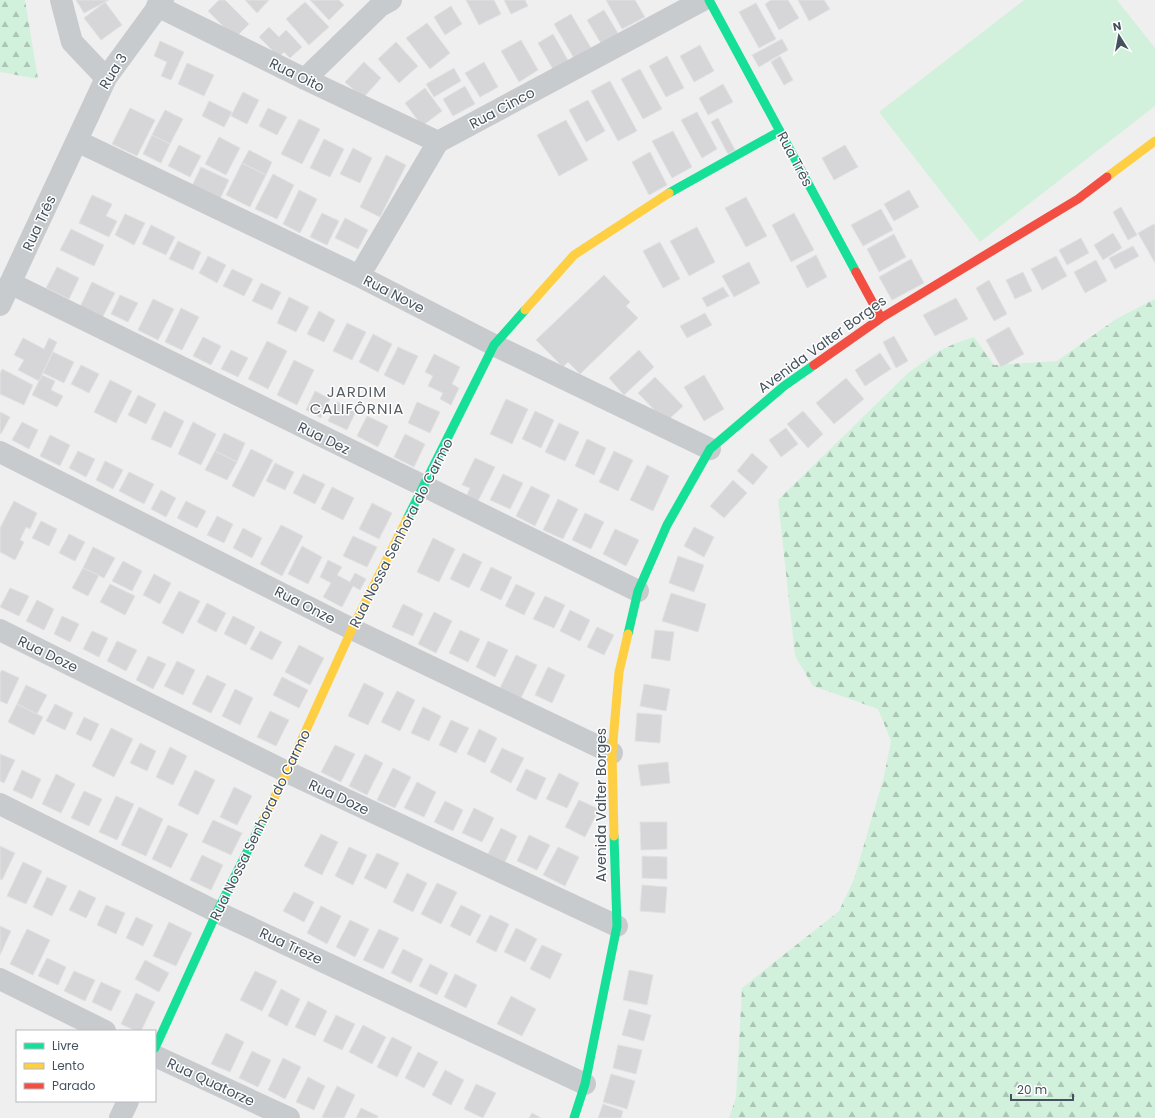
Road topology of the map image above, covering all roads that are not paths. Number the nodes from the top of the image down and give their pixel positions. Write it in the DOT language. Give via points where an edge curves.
graph roads {
  1 [pos="61,0"];
  2 [pos="391,0"];
  3 [pos="703,0"];
  4 [pos="709,0"];
  5 [pos="160,3"];
  6 [pos="106,78"];
  7 [pos="305,79"];
  8 [pos="780,131"];
  9 [pos="77,141"];
  10 [pos="1155,141"];
  11 [pos="438,142"];
  12 [pos="358,276"];
  13 [pos="10,283"];
  14 [pos="0,305"];
  15 [pos="880,318"];
  16 [pos="494,345"];
  17 [pos="710,450"];
  18 [pos="0,452"];
  19 [pos="424,487"];
  20 [pos="638,591"];
  21 [pos="352,629"];
  22 [pos="0,630"];
  23 [pos="612,753"];
  24 [pos="287,772"];
  25 [pos="0,804"];
  26 [pos="217,912"];
  27 [pos="617,926"];
  28 [pos="0,979"];
  29 [pos="103,1030"];
  30 [pos="156,1046"];
  31 [pos="156,1056"];
  32 [pos="585,1084"];
  33 [pos="128,1102"];
  34 [pos="120,1118"];
  35 [pos="289,1118"];
  36 [pos="574,1118"];
  1 -- 6 [label="street" via="72,42"];
  2 -- 7 [label="street" via="380,6"];
  3 -- 11 [label="street, Rua Cinco"];
  4 -- 8 [label="street, Rua Três"];
  5 -- 6 [label="street, Rua 3"];
  5 -- 7 [label="street, Rua Oito"];
  6 -- 9 [label="street, Rua 3"];
  7 -- 11 [label="street, Rua Oito"];
  8 -- 15 [label="street, Rua Três"];
  8 -- 16 [label="street, Rua Nossa Senhora do Carmo" via="666,194 574,255"];
  9 -- 12 [label="street, Rua Nove"];
  9 -- 13 [label="street, Rua Três"];
  10 -- 15 [label="street, Avenida Valter Borges" via="1078,199"];
  11 -- 12 [label="street"];
  12 -- 16 [label="street, Rua Nove"];
  13 -- 14 [label="street, Rua Três"];
  13 -- 19 [label="street, Rua Dez"];
  15 -- 17 [label="street, Avenida Valter Borges" via="784,386"];
  16 -- 17 [label="street, Rua Nove"];
  16 -- 19 [label="street, Rua Nossa Senhora do Carmo"];
  17 -- 20 [label="street, Avenida Valter Borges" via="667,525"];
  18 -- 21 [label="street, Rua Onze"];
  19 -- 20 [label="street, Rua Dez"];
  19 -- 21 [label="street, Rua Nossa Senhora do Carmo"];
  20 -- 23 [label="street, Avenida Valter Borges" via="619,672"];
  21 -- 23 [label="street, Rua Onze"];
  21 -- 24 [label="street, Rua Nossa Senhora do Carmo"];
  22 -- 24 [label="street, Rua Doze"];
  23 -- 27 [label="street, Avenida Valter Borges"];
  24 -- 26 [label="street, Rua Nossa Senhora do Carmo"];
  24 -- 27 [label="street, Rua Doze"];
  25 -- 26 [label="street, Rua Treze"];
  26 -- 30 [label="street, Rua Nossa Senhora do Carmo"];
  26 -- 32 [label="street, Rua Treze"];
  27 -- 32 [label="street, Avenida Valter Borges"];
  28 -- 29 [label="street"];
  31 -- 35 [label="street, Rua Quatorze"];
  32 -- 36 [label="street, Avenida Valter Borges"];
  33 -- 34 [label="street"];
}
